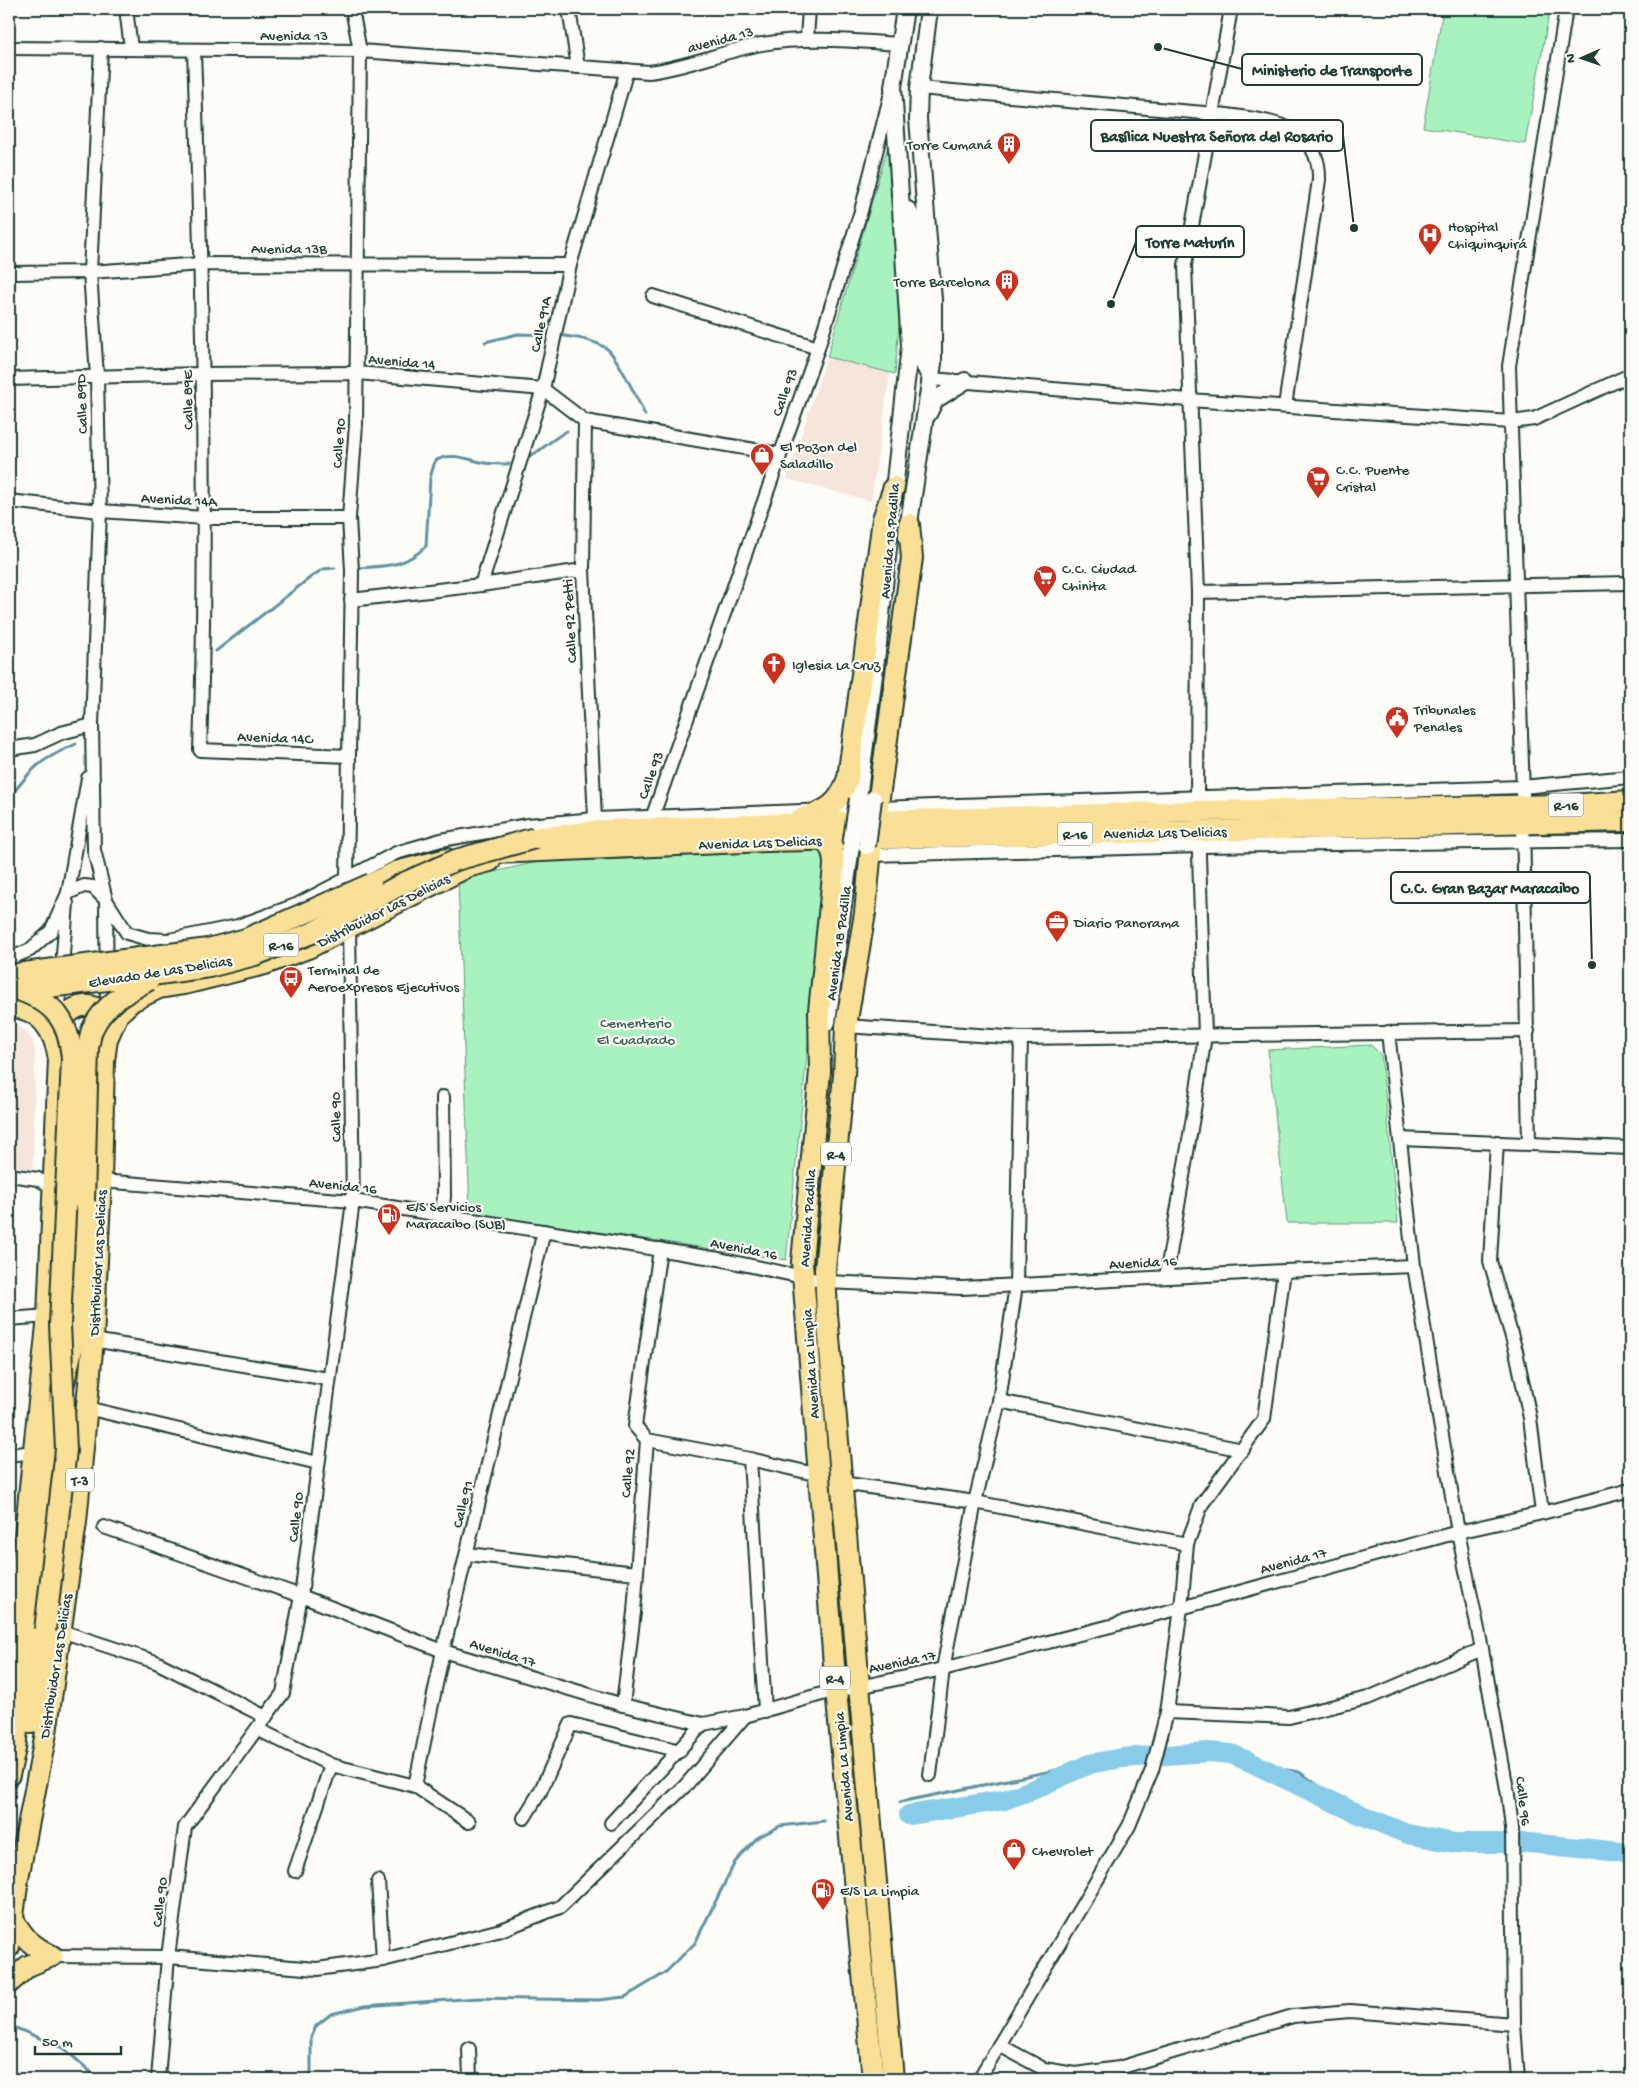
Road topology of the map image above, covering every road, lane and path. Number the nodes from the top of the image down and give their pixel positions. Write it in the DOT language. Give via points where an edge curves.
graph roads {
  1 [pos="126,9"];
  2 [pos="352,9"];
  3 [pos="569,9"];
  4 [pos="809,9"];
  5 [pos="905,9"];
  6 [pos="929,9"];
  7 [pos="1231,9"];
  8 [pos="1566,9"];
  9 [pos="807,38"];
  10 [pos="900,44"];
  11 [pos="9,48"];
  12 [pos="101,48"];
  13 [pos="131,48"];
  14 [pos="194,50"];
  15 [pos="360,51"];
  16 [pos="578,67"];
  17 [pos="627,70"];
  18 [pos="893,87"];
  19 [pos="919,88"];
  20 [pos="1212,114"];
  21 [pos="900,192"];
  22 [pos="201,264"];
  23 [pos="357,265"];
  24 [pos="570,265"];
  25 [pos="90,272"];
  26 [pos="9,274"];
  27 [pos="653,296"];
  28 [pos="818,348"];
  29 [pos="202,374"];
  30 [pos="357,374"];
  31 [pos="1630,375"];
  32 [pos="97,377"];
  33 [pos="9,379"];
  34 [pos="930,379"];
  35 [pos="965,381"];
  36 [pos="543,389"];
  37 [pos="1189,400"];
  38 [pos="1285,406"];
  39 [pos="925,418"];
  40 [pos="585,422"];
  41 [pos="1511,422"];
  42 [pos="779,454"];
  43 [pos="894,487"];
  44 [pos="9,501"];
  45 [pos="100,511"];
  46 [pos="205,518"];
  47 [pos="349,518"];
  48 [pos="909,524"];
  49 [pos="582,570"];
  50 [pos="1630,583"];
  51 [pos="481,585"];
  52 [pos="1516,586"];
  53 [pos="1198,592"];
  54 [pos="351,600"];
  55 [pos="886,646"];
  56 [pos="92,725"];
  57 [pos="9,749"];
  58 [pos="200,750"];
  59 [pos="349,756"];
  60 [pos="92,760"];
  61 [pos="1630,777"];
  62 [pos="1630,795"];
  63 [pos="1630,801"];
  64 [pos="1197,804"];
  65 [pos="823,810"];
  66 [pos="1572,813"];
  67 [pos="1523,814"];
  68 [pos="652,818"];
  69 [pos="595,819"];
  70 [pos="1630,821"];
  71 [pos="784,824"];
  72 [pos="1630,829"];
  73 [pos="874,831"];
  74 [pos="534,838"];
  75 [pos="1198,838"];
  76 [pos="822,840"];
  77 [pos="1630,840"];
  78 [pos="520,852"];
  79 [pos="347,879"];
  80 [pos="68,893"];
  81 [pos="106,900"];
  82 [pos="349,926"];
  83 [pos="9,959"];
  84 [pos="159,974"];
  85 [pos="841,977"];
  86 [pos="11,991"];
  87 [pos="846,1026"];
  88 [pos="1528,1030"];
  89 [pos="1388,1032"];
  90 [pos="1205,1035"];
  91 [pos="1021,1038"];
  92 [pos="107,1039"];
  93 [pos="56,1042"];
  94 [pos="820,1071"];
  95 [pos="443,1097"];
  96 [pos="1400,1139"];
  97 [pos="1497,1142"];
  98 [pos="1529,1144"];
  99 [pos="1630,1148"];
  100 [pos="9,1175"];
  101 [pos="102,1181"];
  102 [pos="54,1188"];
  103 [pos="353,1201"];
  104 [pos="442,1216"];
  105 [pos="544,1231"];
  106 [pos="660,1250"];
  107 [pos="1414,1266"];
  108 [pos="1284,1271"];
  109 [pos="804,1276"];
  110 [pos="1166,1277"];
  111 [pos="826,1282"];
  112 [pos="1016,1285"];
  113 [pos="48,1316"];
  114 [pos="9,1319"];
  115 [pos="92,1340"];
  116 [pos="328,1379"];
  117 [pos="999,1401"];
  118 [pos="87,1408"];
  119 [pos="646,1440"];
  120 [pos="1243,1450"];
  121 [pos="34,1452"];
  122 [pos="9,1455"];
  123 [pos="750,1459"];
  124 [pos="318,1463"];
  125 [pos="819,1476"];
  126 [pos="841,1483"];
  127 [pos="1630,1490"];
  128 [pos="975,1502"];
  129 [pos="1542,1513"];
  130 [pos="104,1527"];
  131 [pos="1458,1532"];
  132 [pos="1187,1544"];
  133 [pos="467,1554"];
  134 [pos="636,1573"];
  135 [pos="14,1596"];
  136 [pos="301,1596"];
  137 [pos="1181,1608"];
  138 [pos="53,1631"];
  139 [pos="1482,1649"];
  140 [pos="443,1651"];
  141 [pos="943,1669"];
  142 [pos="9,1688"];
  143 [pos="859,1688"];
  144 [pos="836,1690"];
  145 [pos="623,1705"];
  146 [pos="765,1711"];
  147 [pos="1167,1712"];
  148 [pos="745,1716"];
  149 [pos="266,1717"];
  150 [pos="703,1724"];
  151 [pos="257,1729"];
  152 [pos="680,1751"];
  153 [pos="331,1765"];
  154 [pos="9,1774"];
  155 [pos="930,1775"];
  156 [pos="415,1786"];
  157 [pos="524,1818"];
  158 [pos="469,1822"];
  159 [pos="611,1822"];
  160 [pos="9,1865"];
  161 [pos="295,1871"];
  162 [pos="378,1881"];
  163 [pos="12,1918"];
  164 [pos="9,1947"];
  165 [pos="52,1956"];
  166 [pos="168,1958"];
  167 [pos="383,1960"];
  168 [pos="9,1983"];
  169 [pos="1514,2024"];
  170 [pos="999,2046"];
  171 [pos="469,2049"];
  172 [pos="158,2079"];
  173 [pos="470,2079"];
  174 [pos="873,2079"];
  175 [pos="893,2079"];
  176 [pos="979,2079"];
  177 [pos="1518,2079"];
  1 -- 13 [label="street"];
  2 -- 15 [label="street, Calle 90"];
  3 -- 16 [label="street"];
  4 -- 9 [label="street"];
  5 -- 10 [label="street, Avenida 18 Padilla"];
  6 -- 19 [label="street, Avenida 18 Padilla"];
  7 -- 20 [label="street"];
  8 -- 41 [label="street" via="1509,366"];
  9 -- 10 [label="street, avenida 13"];
  9 -- 17 [label="street, avenida 13" via="761,44 671,69"];
  10 -- 18 [label="street, Avenida 18 Padilla"];
  11 -- 12 [label="street, Avenida 13"];
  12 -- 13 [label="street, Avenida 13"];
  12 -- 25 [label="street, Calle 89D"];
  13 -- 14 [label="street, Avenida 13"];
  14 -- 15 [label="street, Avenida 13"];
  14 -- 22 [label="street, Calle 89E"];
  15 -- 16 [label="street, Avenida 13"];
  15 -- 23 [label="street, Calle 90"];
  16 -- 17 [label="street, avenida 13"];
  17 -- 24 [label="street, Calle 91A"];
  18 -- 21 [label="street, Avenida 18 Padilla"];
  18 -- 28 [label="street, Calle 93" via="861,211"];
  19 -- 20 [label="street"];
  19 -- 34 [label="street, Avenida 18 Padilla" via="918,119 933,299"];
  20 -- 37 [label="street" via="1185,266"];
  20 -- 38 [label="street" via="1264,120 1294,129 1307,142 1317,160 1319,180"];
  21 -- 34 [label="street" via="912,218 917,244 921,359"];
  21 -- 43 [label="street, Avenida 18 Padilla" via="910,346"];
  22 -- 23 [label="street, Avenida 13B"];
  22 -- 25 [label="street, Avenida 13B"];
  22 -- 29 [label="street, Calle 89E"];
  23 -- 24 [label="street, Avenida 13B"];
  23 -- 30 [label="street, Calle 90"];
  24 -- 36 [label="street, Calle 91A"];
  25 -- 26 [label="street, Avenida 13B"];
  25 -- 32 [label="street, Calle 89D"];
  27 -- 28 [label="street"];
  28 -- 42 [label="street, Calle 93"];
  29 -- 30 [label="street, Avenida 14"];
  29 -- 32 [label="street, Avenida 14"];
  29 -- 46 [label="street, Calle 89E"];
  30 -- 36 [label="street, Avenida 14"];
  30 -- 47 [label="street, Calle 90"];
  31 -- 41 [label="street" via="1534,419"];
  32 -- 33 [label="street, Avenida 14"];
  32 -- 45 [label="street, Calle 89D"];
  34 -- 35 [label="street"];
  34 -- 39 [label="street, Avenida 18 Padilla"];
  35 -- 37 [label="street"];
  35 -- 39 [label="street" via="935,400"];
  36 -- 40 [label="street"];
  36 -- 51 [label="street, Calle 91A"];
  37 -- 38 [label="street"];
  37 -- 53 [label="street"];
  38 -- 41 [label="street"];
  39 -- 48 [label="street, Avenida 18 Padilla"];
  40 -- 42 [label="street"];
  40 -- 49 [label="street, Calle 92 Petti"];
  41 -- 52 [label="street"];
  42 -- 68 [label="street, Calle 93"];
  43 -- 55 [label="street, Avenida 18 Padilla"];
  43 -- 65 [label="main road" via="883,520 848,778 842,794"];
  44 -- 45 [label="street, Avenida 14A"];
  45 -- 46 [label="street, Avenida 14A"];
  45 -- 56 [label="street, Calle 89D"];
  46 -- 47 [label="street, Avenida 14A"];
  46 -- 58 [label="street, Calle 89E"];
  47 -- 54 [label="street, Calle 90"];
  48 -- 55 [label="street, Avenida 18 Padilla"];
  48 -- 73 [label="main road, Avenida Padilla" via="912,558"];
  49 -- 51 [label="street"];
  49 -- 69 [label="street, Calle 92 Petti"];
  50 -- 52 [label="street"];
  51 -- 54 [label="street"];
  52 -- 53 [label="street"];
  52 -- 67 [label="street"];
  53 -- 64 [label="street"];
  54 -- 59 [label="street, Calle 90"];
  55 -- 85 [label="street, Avenida 18 Padilla, bridge"];
  56 -- 57 [label="street" via="61,733 35,745"];
  56 -- 60 [label="street, Calle 89D"];
  58 -- 59 [label="street, Avenida 14C"];
  59 -- 79 [label="street, Calle 90"];
  60 -- 80 [label="street"];
  60 -- 81 [label="street" via="94,850"];
  61 -- 67 [label="street, Avenida Las Delicias / R-16"];
  62 -- 66 [label="main road"];
  63 -- 66 [label="main road, Avenida Las Delicias / R-16"];
  64 -- 67 [label="main road, Avenida Las Delicias / R-16"];
  64 -- 73 [label="main road, Avenida Las Delicias / R-16"];
  64 -- 75 [label="street"];
  65 -- 68 [label="street, Avenida Las Delicias / R-16"];
  65 -- 71 [label="main road"];
  65 -- 73 [label="main road"];
  66 -- 67 [label="main road, Avenida Las Delicias / R-16"];
  66 -- 70 [label="main road, Avenida Las Delicias / R-16"];
  66 -- 72 [label="main road"];
  67 -- 75 [label="main road, Avenida Las Delicias / R-16"];
  67 -- 77 [label="street, Avenida Las Delicias / R-16"];
  67 -- 88 [label="street"];
  68 -- 69 [label="street, Avenida Las Delicias / R-16"];
  69 -- 79 [label="street, R-16" via="528,824 441,840 396,854"];
  71 -- 73 [label="main road, Avenida Las Delicias / R-16"];
  71 -- 74 [label="main road, Avenida Las Delicias / R-16" via="607,830"];
  73 -- 75 [label="main road, Avenida Las Delicias / R-16"];
  73 -- 76 [label="main road, Avenida Las Delicias / R-16"];
  73 -- 87 [label="main road, Avenida Padilla"];
  74 -- 84 [label="main road, Elevado de Las Delicias / R-16, bridge" via="456,860 402,884 312,933 263,952 209,967"];
  75 -- 90 [label="street"];
  76 -- 78 [label="main road, Avenida Las Delicias / R-16"];
  76 -- 94 [label="main road, Avenida Padilla" via="834,855 834,866 819,1011"];
  78 -- 82 [label="main road, Distribuidor Las Delicias / R-16" via="467,867"];
  78 -- 86 [label="main road, Elevado de Las Delicias / R-16, bridge" via="489,853 424,864 396,872 246,939 208,950"];
  79 -- 81 [label="street, R-16" via="296,905 238,926 169,940 127,933"];
  80 -- 81 [label="street, R-16" via="84,886 93,887"];
  80 -- 83 [label="street" via="51,932 30,950"];
  80 -- 93 [label="street"];
  81 -- 92 [label="street"];
  82 -- 92 [label="main road, Distribuidor Las Delicias / R-16" via="308,948 265,964 159,988 132,1001 118,1014"];
  82 -- 103 [label="street, Calle 90"];
  84 -- 86 [label="main road, Elevado de Las Delicias / R-16, bridge"];
  84 -- 154 [label="main road, bridge" via="109,1006 93,1028 88,1047 77,1328 48,1450 17,1730"];
  85 -- 87 [label="street, Avenida 18 Padilla"];
  85 -- 94 [label="street, Avenida 18 Padilla / R-4"];
  86 -- 93 [label="main road" via="19,1007 35,1014 49,1026"];
  86 -- 138 [label="main road, bridge" via="36,996 55,1009 71,1043 60,1325 66,1450"];
  87 -- 91 [label="street"];
  87 -- 111 [label="main road, Avenida Padilla / R-4"];
  88 -- 89 [label="street"];
  88 -- 98 [label="street"];
  89 -- 90 [label="street"];
  89 -- 96 [label="street, Calle 96"];
  90 -- 91 [label="street"];
  90 -- 110 [label="street"];
  91 -- 112 [label="street"];
  92 -- 93 [label="main road" via="101,1013 88,1006 79,1007 66,1016"];
  92 -- 101 [label="main road, Distribuidor Las Delicias / T-3"];
  93 -- 102 [label="main road" via="59,1058"];
  94 -- 109 [label="main road, Avenida Padilla / R-4" via="802,1262"];
  95 -- 104 [label="street"];
  96 -- 97 [label="street"];
  96 -- 107 [label="street, Calle 96"];
  97 -- 98 [label="street"];
  97 -- 129 [label="street" via="1490,1261 1516,1351 1530,1418"];
  98 -- 99 [label="street"];
  100 -- 102 [label="street" via="38,1179"];
  101 -- 103 [label="street, Avenida 16"];
  101 -- 115 [label="main road, Distribuidor Las Delicias / T-3"];
  102 -- 113 [label="main road"];
  103 -- 104 [label="street, Avenida 16"];
  103 -- 116 [label="street, Calle 90"];
  104 -- 105 [label="street, Avenida 16"];
  105 -- 106 [label="street, Avenida 16"];
  105 -- 133 [label="street, Calle 91"];
  106 -- 109 [label="street, Avenida 16"];
  106 -- 119 [label="street, Calle 92" via="635,1426"];
  107 -- 108 [label="street, Avenida 16"];
  107 -- 131 [label="street, Calle 96"];
  108 -- 110 [label="street, Avenida 16"];
  108 -- 120 [label="street" via="1264,1419"];
  109 -- 111 [label="street, Avenida 16"];
  109 -- 125 [label="main road, Avenida La Limpia / R-4"];
  110 -- 112 [label="street, Avenida 16"];
  111 -- 112 [label="street, Avenida 16" via="962,1288"];
  111 -- 126 [label="main road, Avenida La Limpia / R-4"];
  112 -- 117 [label="street"];
  113 -- 114 [label="street"];
  113 -- 121 [label="main road"];
  115 -- 116 [label="street"];
  115 -- 118 [label="main road, Distribuidor Las Delicias / T-3"];
  116 -- 124 [label="street, Calle 90"];
  117 -- 120 [label="street"];
  117 -- 128 [label="street"];
  118 -- 124 [label="street"];
  118 -- 138 [label="main road, Distribuidor Las Delicias / T-3" via="76,1522"];
  119 -- 123 [label="street"];
  119 -- 134 [label="street, Calle 92"];
  120 -- 132 [label="street" via="1202,1504"];
  121 -- 122 [label="street"];
  121 -- 135 [label="main road"];
  123 -- 125 [label="street"];
  123 -- 146 [label="street"];
  124 -- 136 [label="street, Calle 90"];
  125 -- 144 [label="main road, Avenida La Limpia / R-4"];
  126 -- 128 [label="street"];
  126 -- 143 [label="main road, Avenida La Limpia / R-4"];
  127 -- 129 [label="street, Avenida 17"];
  128 -- 132 [label="street"];
  128 -- 141 [label="street"];
  129 -- 131 [label="street, Avenida 17"];
  130 -- 136 [label="street, Avenida 17"];
  131 -- 137 [label="street, Avenida 17"];
  131 -- 139 [label="street, Calle 96"];
  132 -- 137 [label="street"];
  133 -- 134 [label="street"];
  133 -- 140 [label="street, Calle 91"];
  134 -- 145 [label="street, Calle 92"];
  135 -- 142 [label="main road"];
  136 -- 140 [label="street, Avenida 17"];
  136 -- 149 [label="street, Calle 90" via="283,1694"];
  137 -- 141 [label="street, Avenida 17"];
  137 -- 147 [label="street"];
  138 -- 149 [label="street" via="156,1662"];
  138 -- 160 [label="main road"];
  138 -- 163 [label="main road, Distribuidor Las Delicias / T-3" via="46,1733"];
  139 -- 147 [label="street" via="1368,1698 1289,1717"];
  139 -- 169 [label="street, Calle 96" via="1512,1828"];
  140 -- 145 [label="street, Avenida 17"];
  140 -- 156 [label="street, Calle 91"];
  141 -- 143 [label="street, Avenida 17"];
  141 -- 155 [label="street"];
  143 -- 144 [label="street, Avenida 17"];
  143 -- 175 [label="main road, Avenida La Limpia / R-4"];
  144 -- 146 [label="street, Avenida 17"];
  144 -- 174 [label="main road, Avenida La Limpia / R-4"];
  145 -- 150 [label="street, Avenida 17"];
  146 -- 148 [label="street, Avenida 17"];
  147 -- 170 [label="street" via="1152,1770 1129,1826"];
  148 -- 150 [label="street, Avenida 17"];
  148 -- 167 [label="street" via="686,1785 560,1907 501,1930"];
  149 -- 151 [label="street, Calle 90"];
  150 -- 152 [label="street"];
  151 -- 153 [label="street"];
  151 -- 166 [label="street, Calle 90" via="185,1827"];
  152 -- 157 [label="street" via="571,1724 540,1792"];
  152 -- 159 [label="street"];
  153 -- 156 [label="street"];
  153 -- 161 [label="street"];
  156 -- 158 [label="street"];
  162 -- 167 [label="street"];
  163 -- 164 [label="main road, Distribuidor Las Delicias / T-3"];
  163 -- 165 [label="main road" via="25,1939"];
  165 -- 166 [label="street"];
  165 -- 168 [label="main road" via="28,1966"];
  166 -- 167 [label="street" via="318,1969"];
  166 -- 172 [label="street, Calle 90"];
  169 -- 170 [label="street" via="1350,2011 1293,2016 1119,2068 1075,2074 1044,2069"];
  169 -- 177 [label="street, Calle 96"];
  170 -- 176 [label="street"];
  171 -- 173 [label="street"];
}
